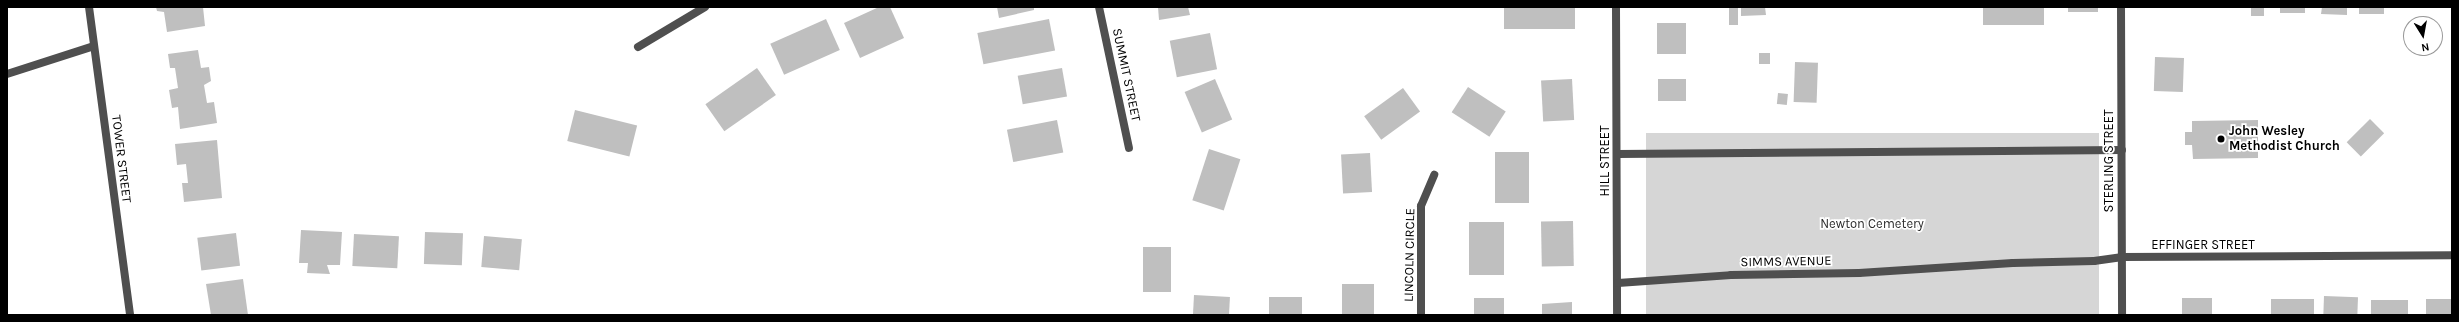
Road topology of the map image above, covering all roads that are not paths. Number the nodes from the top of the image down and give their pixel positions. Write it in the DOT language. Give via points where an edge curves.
graph roads {
  1 [pos="89,7"];
  2 [pos="705,7"];
  3 [pos="1099,7"];
  4 [pos="1616,7"];
  5 [pos="2121,7"];
  6 [pos="94,46"];
  7 [pos="638,47"];
  8 [pos="7,74"];
  9 [pos="1129,148"];
  10 [pos="2122,150"];
  11 [pos="1617,154"];
  12 [pos="1434,175"];
  13 [pos="2452,255"];
  14 [pos="2122,257"];
  15 [pos="1954,266"];
  16 [pos="1618,283"];
  17 [pos="130,315"];
  18 [pos="1420,315"];
  19 [pos="1617,315"];
  20 [pos="2122,315"];
  1 -- 6 [label="street, TOWER STREET"];
  2 -- 7 [label="street"];
  3 -- 9 [label="street, SUMMIT STREET"];
  4 -- 11 [label="street, HILL STREET"];
  5 -- 10 [label="street, STERLING STREET"];
  6 -- 8 [label="street"];
  6 -- 17 [label="street, TOWER STREET"];
  10 -- 11 [label="street"];
  10 -- 14 [label="street, STERLING STREET"];
  11 -- 16 [label="street, HILL STREET"];
  12 -- 18 [label="street, LINCOLN CIRCLE" via="1421,206"];
  13 -- 14 [label="street, EFFINGER STREET"];
  14 -- 15 [label="street, EFFINGER STREET" via="2094,261"];
  14 -- 20 [label="street, STERLING STREET"];
  15 -- 16 [label="street, SIMMS AVENUE" via="1860,273 1731,275"];
  16 -- 19 [label="street, HILL STREET"];
}
